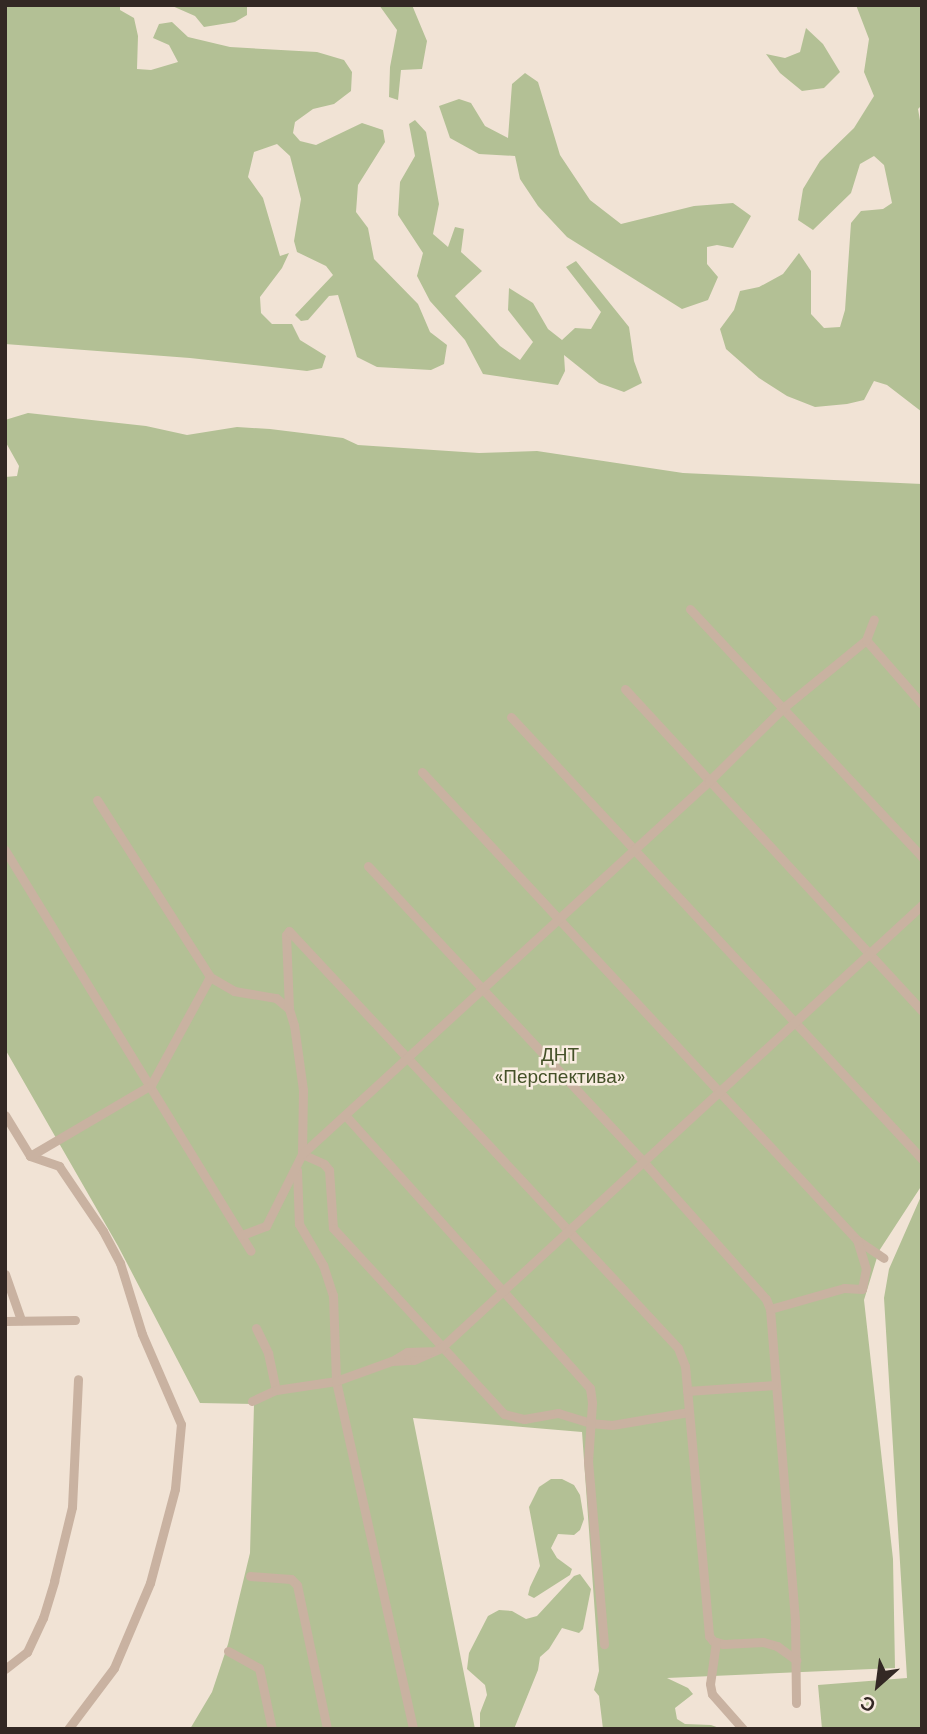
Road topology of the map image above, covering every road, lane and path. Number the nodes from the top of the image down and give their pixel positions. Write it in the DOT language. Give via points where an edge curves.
graph roads {
  1 [pos="690,609"];
  2 [pos="874,619"];
  3 [pos="866,640"];
  4 [pos="625,689"];
  5 [pos="922,704"];
  6 [pos="783,708"];
  7 [pos="511,717"];
  8 [pos="422,772"];
  9 [pos="709,781"];
  10 [pos="97,800"];
  11 [pos="5,850"];
  12 [pos="633,851"];
  13 [pos="922,857"];
  14 [pos="368,866"];
  15 [pos="922,905"];
  16 [pos="560,918"];
  17 [pos="868,953"];
  18 [pos="210,977"];
  19 [pos="483,989"];
  20 [pos="289,1009"];
  21 [pos="922,1011"];
  22 [pos="793,1022"];
  23 [pos="406,1059"];
  24 [pos="151,1085"];
  25 [pos="718,1091"];
  26 [pos="5,1115"];
  27 [pos="345,1115"];
  28 [pos="30,1156"];
  29 [pos="299,1158"];
  30 [pos="922,1159"];
  31 [pos="642,1160"];
  32 [pos="567,1230"];
  33 [pos="242,1236"];
  34 [pos="857,1240"];
  35 [pos="251,1251"];
  36 [pos="884,1258"];
  37 [pos="5,1274"];
  38 [pos="503,1290"];
  39 [pos="770,1309"];
  40 [pos="21,1320"];
  41 [pos="75,1320"];
  42 [pos="5,1321"];
  43 [pos="256,1328"];
  44 [pos="437,1349"];
  45 [pos="78,1379"];
  46 [pos="336,1381"];
  47 [pos="774,1385"];
  48 [pos="276,1390"];
  49 [pos="687,1391"];
  50 [pos="252,1401"];
  51 [pos="689,1412"];
  52 [pos="590,1423"];
  53 [pos="250,1576"];
  54 [pos="716,1642"];
  55 [pos="604,1644"];
  56 [pos="228,1651"];
  57 [pos="796,1660"];
  58 [pos="5,1669"];
  59 [pos="796,1703"];
  60 [pos="68,1729"];
  61 [pos="272,1729"];
  62 [pos="327,1729"];
  63 [pos="414,1729"];
  64 [pos="743,1729"];
  1 -- 6 [label="street"];
  2 -- 3 [label="street"];
  3 -- 5 [label="street"];
  3 -- 6 [label="street"];
  4 -- 9 [label="street"];
  6 -- 9 [label="street"];
  6 -- 13 [label="street"];
  7 -- 12 [label="street"];
  8 -- 16 [label="street"];
  9 -- 12 [label="street"];
  9 -- 17 [label="street"];
  10 -- 18 [label="street"];
  11 -- 24 [label="street"];
  12 -- 16 [label="street"];
  12 -- 22 [label="street"];
  14 -- 19 [label="street"];
  15 -- 17 [label="street"];
  16 -- 19 [label="street"];
  16 -- 25 [label="street"];
  17 -- 21 [label="street"];
  17 -- 22 [label="street"];
  18 -- 20 [label="street" via="234,991 276,998"];
  18 -- 24 [label="street"];
  19 -- 23 [label="street"];
  19 -- 31 [label="street"];
  20 -- 23 [label="street" via="289,931"];
  20 -- 29 [label="street" via="303,1090"];
  22 -- 25 [label="street"];
  22 -- 30 [label="street"];
  23 -- 27 [label="street"];
  23 -- 32 [label="street"];
  24 -- 28 [label="street"];
  24 -- 33 [label="street"];
  25 -- 31 [label="street"];
  25 -- 34 [label="street"];
  26 -- 28 [label="street"];
  27 -- 29 [label="street"];
  27 -- 38 [label="street"];
  28 -- 60 [label="street" via="60,1166 103,1231 120,1263 142,1334 181,1424 175,1489 150,1583 114,1668"];
  29 -- 33 [label="street" via="266,1226"];
  29 -- 44 [label="street" via="324,1164 329,1170 333,1228"];
  29 -- 46 [label="street" via="299,1224 323,1265 333,1295"];
  31 -- 32 [label="street"];
  31 -- 39 [label="street"];
  32 -- 38 [label="street"];
  32 -- 49 [label="street" via="678,1348"];
  33 -- 35 [label="street"];
  34 -- 36 [label="street"];
  34 -- 39 [label="street" via="866,1269 862,1289 844,1288"];
  37 -- 40 [label="street"];
  38 -- 44 [label="street"];
  38 -- 52 [label="street" via="590,1388"];
  39 -- 47 [label="street"];
  40 -- 41 [label="street"];
  40 -- 42 [label="street"];
  43 -- 48 [label="street" via="268,1353"];
  44 -- 46 [label="street" via="414,1360 392,1361"];
  44 -- 52 [label="street" via="504,1414 524,1419 558,1413"];
  45 -- 58 [label="street" via="72,1507 57,1569 27,1652"];
  46 -- 48 [label="street"];
  46 -- 63 [label="street"];
  47 -- 49 [label="street"];
  47 -- 57 [label="street"];
  48 -- 50 [label="street"];
  49 -- 51 [label="street"];
  51 -- 52 [label="street"];
  51 -- 54 [label="street" via="709,1636"];
  52 -- 55 [label="street" via="588,1461"];
  53 -- 62 [label="street" via="291,1579 297,1585"];
  54 -- 57 [label="street" via="763,1642"];
  54 -- 64 [label="street" via="712,1694"];
  56 -- 61 [label="street" via="259,1668"];
  57 -- 59 [label="street"];
}
